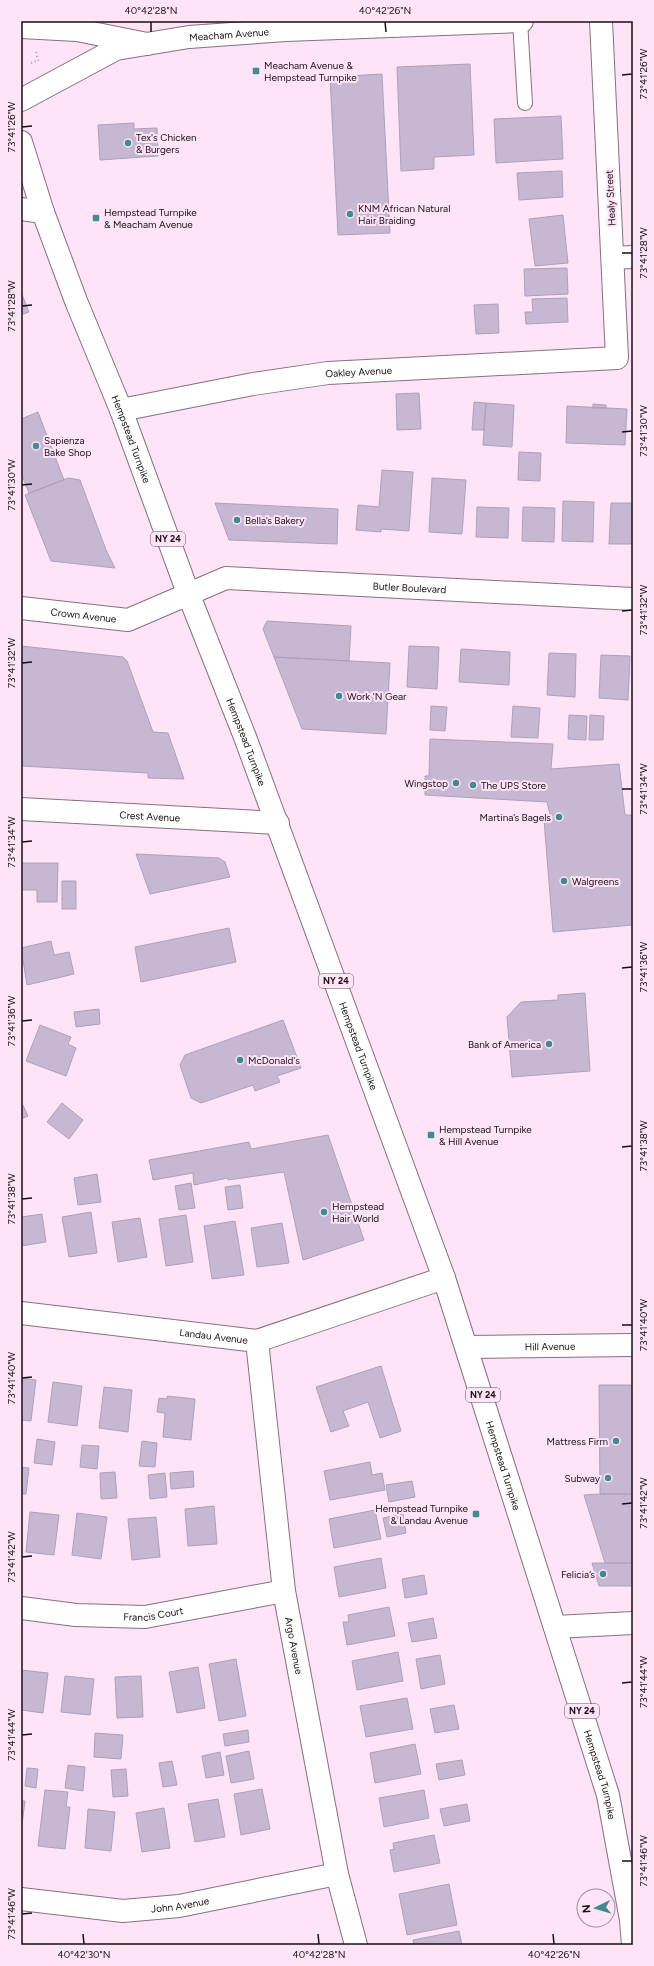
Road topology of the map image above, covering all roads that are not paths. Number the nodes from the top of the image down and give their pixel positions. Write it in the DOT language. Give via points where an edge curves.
graph roads {
  1 [pos="521,21"];
  2 [pos="601,21"];
  3 [pos="285,26"];
  4 [pos="21,27"];
  5 [pos="146,44"];
  6 [pos="21,100"];
  7 [pos="525,103"];
  8 [pos="21,142"];
  9 [pos="21,209"];
  10 [pos="43,212"];
  11 [pos="623,257"];
  12 [pos="600,358"];
  13 [pos="121,410"];
  14 [pos="188,593"];
  15 [pos="633,599"];
  16 [pos="21,608"];
  17 [pos="21,809"];
  18 [pos="278,824"];
  19 [pos="444,1278"];
  20 [pos="21,1312"];
  21 [pos="257,1341"];
  22 [pos="633,1345"];
  23 [pos="467,1347"];
  24 [pos="284,1591"];
  25 [pos="21,1608"];
  26 [pos="633,1623"];
  27 [pos="555,1627"];
  28 [pos="337,1874"];
  29 [pos="21,1899"];
  30 [pos="632,1920"];
  31 [pos="356,1945"];
  32 [pos="633,1945"];
  1 -- 3 [label="street, Meacham Avenue"];
  1 -- 7 [label="lane"];
  2 -- 11 [label="street, Healy Street"];
  3 -- 5 [label="street, Meacham Avenue"];
  4 -- 5 [label="street" via="77,30"];
  5 -- 6 [label="street, Meacham Avenue" via="116,49"];
  8 -- 10 [label="street, Hempstead Turnpike / NY 24"];
  9 -- 10 [label="street"];
  10 -- 13 [label="street, Hempstead Turnpike / NY 24"];
  11 -- 12 [label="street, Healy Street" via="617,358"];
  12 -- 13 [label="street, Oakley Avenue" via="328,373 253,384"];
  13 -- 14 [label="street, Hempstead Turnpike / NY 24"];
  14 -- 15 [label="street, Butler Boulevard" via="226,578"];
  14 -- 16 [label="street, Crown Avenue" via="128,620"];
  14 -- 18 [label="street, Hempstead Turnpike / NY 24"];
  17 -- 18 [label="street, Crest Avenue"];
  18 -- 19 [label="street, Hempstead Turnpike / NY 24"];
  19 -- 21 [label="street, Landau Avenue"];
  19 -- 23 [label="street, Hempstead Turnpike / NY 24"];
  20 -- 21 [label="street, Landau Avenue"];
  21 -- 24 [label="street, Argo Avenue"];
  22 -- 23 [label="street, Hill Avenue"];
  23 -- 27 [label="street, Hempstead Turnpike / NY 24"];
  24 -- 25 [label="street, Francis Court" via="145,1617 76,1615"];
  24 -- 28 [label="street, Argo Avenue"];
  26 -- 27 [label="street"];
  27 -- 30 [label="street, Hempstead Turnpike / NY 24" via="608,1795"];
  28 -- 29 [label="street, John Avenue" via="179,1906 124,1911"];
  28 -- 31 [label="street, Argo Avenue"];
  30 -- 32 [label="street, Hempstead Turnpike / NY 24"];
}
